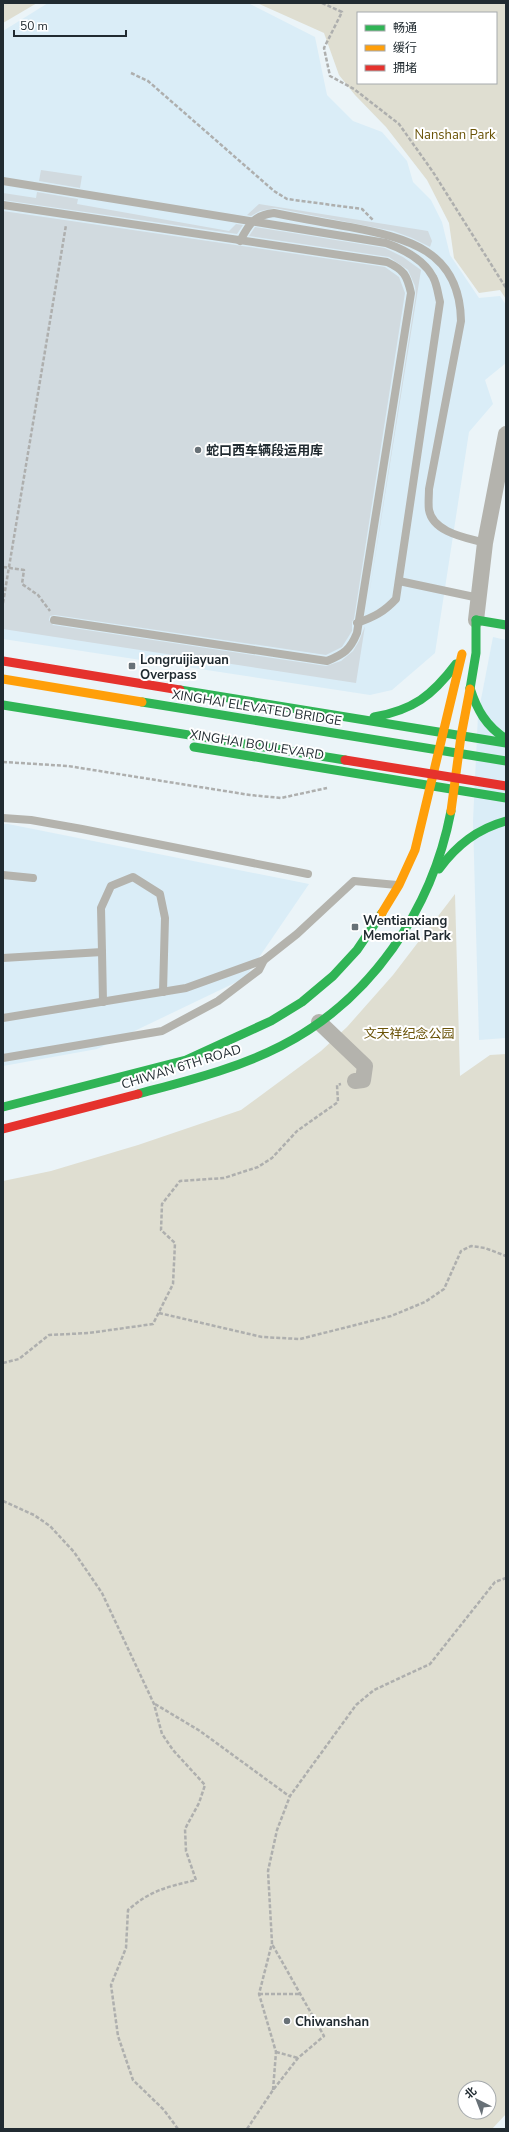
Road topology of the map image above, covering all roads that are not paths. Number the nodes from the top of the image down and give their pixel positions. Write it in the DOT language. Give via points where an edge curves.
graph roads {
  1 [pos="3,181"];
  2 [pos="3,204"];
  3 [pos="240,241"];
  4 [pos="506,434"];
  5 [pos="485,543"];
  6 [pos="399,581"];
  7 [pos="479,598"];
  8 [pos="54,620"];
  9 [pos="476,620"];
  10 [pos="357,623"];
  11 [pos="506,626"];
  12 [pos="462,656"];
  13 [pos="3,661"];
  14 [pos="3,679"];
  15 [pos="470,687"];
  16 [pos="3,705"];
  17 [pos="357,720"];
  18 [pos="442,733"];
  19 [pos="461,736"];
  20 [pos="506,739"];
  21 [pos="506,743"];
  22 [pos="181,744"];
  23 [pos="506,761"];
  24 [pos="430,786"];
  25 [pos="506,786"];
  26 [pos="455,790"];
  27 [pos="506,798"];
  28 [pos="3,818"];
  29 [pos="506,821"];
  30 [pos="308,874"];
  31 [pos="3,876"];
  32 [pos="33,878"];
  33 [pos="428,883"];
  34 [pos="399,885"];
  35 [pos="102,952"];
  36 [pos="3,958"];
  37 [pos="264,960"];
  38 [pos="163,992"];
  39 [pos="103,1002"];
  40 [pos="3,1018"];
  41 [pos="320,1022"];
  42 [pos="3,1058"];
  43 [pos="356,1082"];
  44 [pos="3,1108"];
  45 [pos="3,1129"];
  1 -- 6 [label="lane" via="374,241 403,249 417,259 433,277 440,302"];
  2 -- 3 [label="lane"];
  3 -- 5 [label="lane" via="249,225 262,214 274,213 393,235 430,253 447,272 461,303 461,321 429,489 429,512 446,530"];
  3 -- 8 [label="lane" via="387,262 408,278 411,293 357,633 352,646 342,656 327,661"];
  4 -- 5 [label="street"];
  5 -- 7 [label="street"];
  6 -- 7 [label="lane"];
  6 -- 10 [label="lane" via="396,599 387,609"];
  7 -- 9 [label="street"];
  9 -- 11 [label="street"];
  9 -- 12 [label="street, CHIWAN 6TH ROAD" via="465,640"];
  9 -- 15 [label="street, CHIWAN 6TH ROAD" via="478,639"];
  12 -- 17 [label="street" via="444,682 418,704 402,712"];
  12 -- 18 [label="street, CHIWAN 6TH ROAD"];
  13 -- 17 [label="street"];
  14 -- 23 [label="street, XINGHAI ELEVATED BRIDGE"];
  15 -- 19 [label="street, CHIWAN 6TH ROAD"];
  15 -- 20 [label="street" via="475,704 487,725"];
  16 -- 25 [label="street"];
  17 -- 18 [label="street"];
  18 -- 19 [label="street"];
  18 -- 24 [label="street, CHIWAN 6TH ROAD"];
  19 -- 21 [label="street"];
  19 -- 26 [label="street, CHIWAN 6TH ROAD"];
  22 -- 24 [label="street, XINGHAI BOULEVARD"];
  24 -- 26 [label="street, XINGHAI BOULEVARD"];
  24 -- 34 [label="street, CHIWAN 6TH ROAD" via="415,850"];
  26 -- 27 [label="street, XINGHAI BOULEVARD"];
  26 -- 33 [label="street, CHIWAN 6TH ROAD" via="446,832"];
  28 -- 30 [label="lane" via="82,829"];
  29 -- 33 [label="street" via="488,826 461,842"];
  31 -- 32 [label="lane"];
  33 -- 41 [label="street, CHIWAN 6TH ROAD" via="412,917 387,956 358,990"];
  34 -- 37 [label="lane" via="354,882"];
  34 -- 44 [label="street, CHIWAN 6TH ROAD" via="357,950 333,976 302,1002 271,1021 186,1060"];
  35 -- 36 [label="lane"];
  35 -- 38 [label="lane" via="101,908 111,886 133,877 160,894 165,918"];
  35 -- 39 [label="lane"];
  37 -- 38 [label="lane" via="186,988"];
  37 -- 42 [label="lane" via="259,970 218,1001 162,1031"];
  38 -- 39 [label="lane"];
  39 -- 40 [label="lane"];
  41 -- 43 [label="street" via="366,1066 363,1080"];
  41 -- 45 [label="street, CHIWAN 6TH ROAD" via="300,1036 229,1068"];
}
